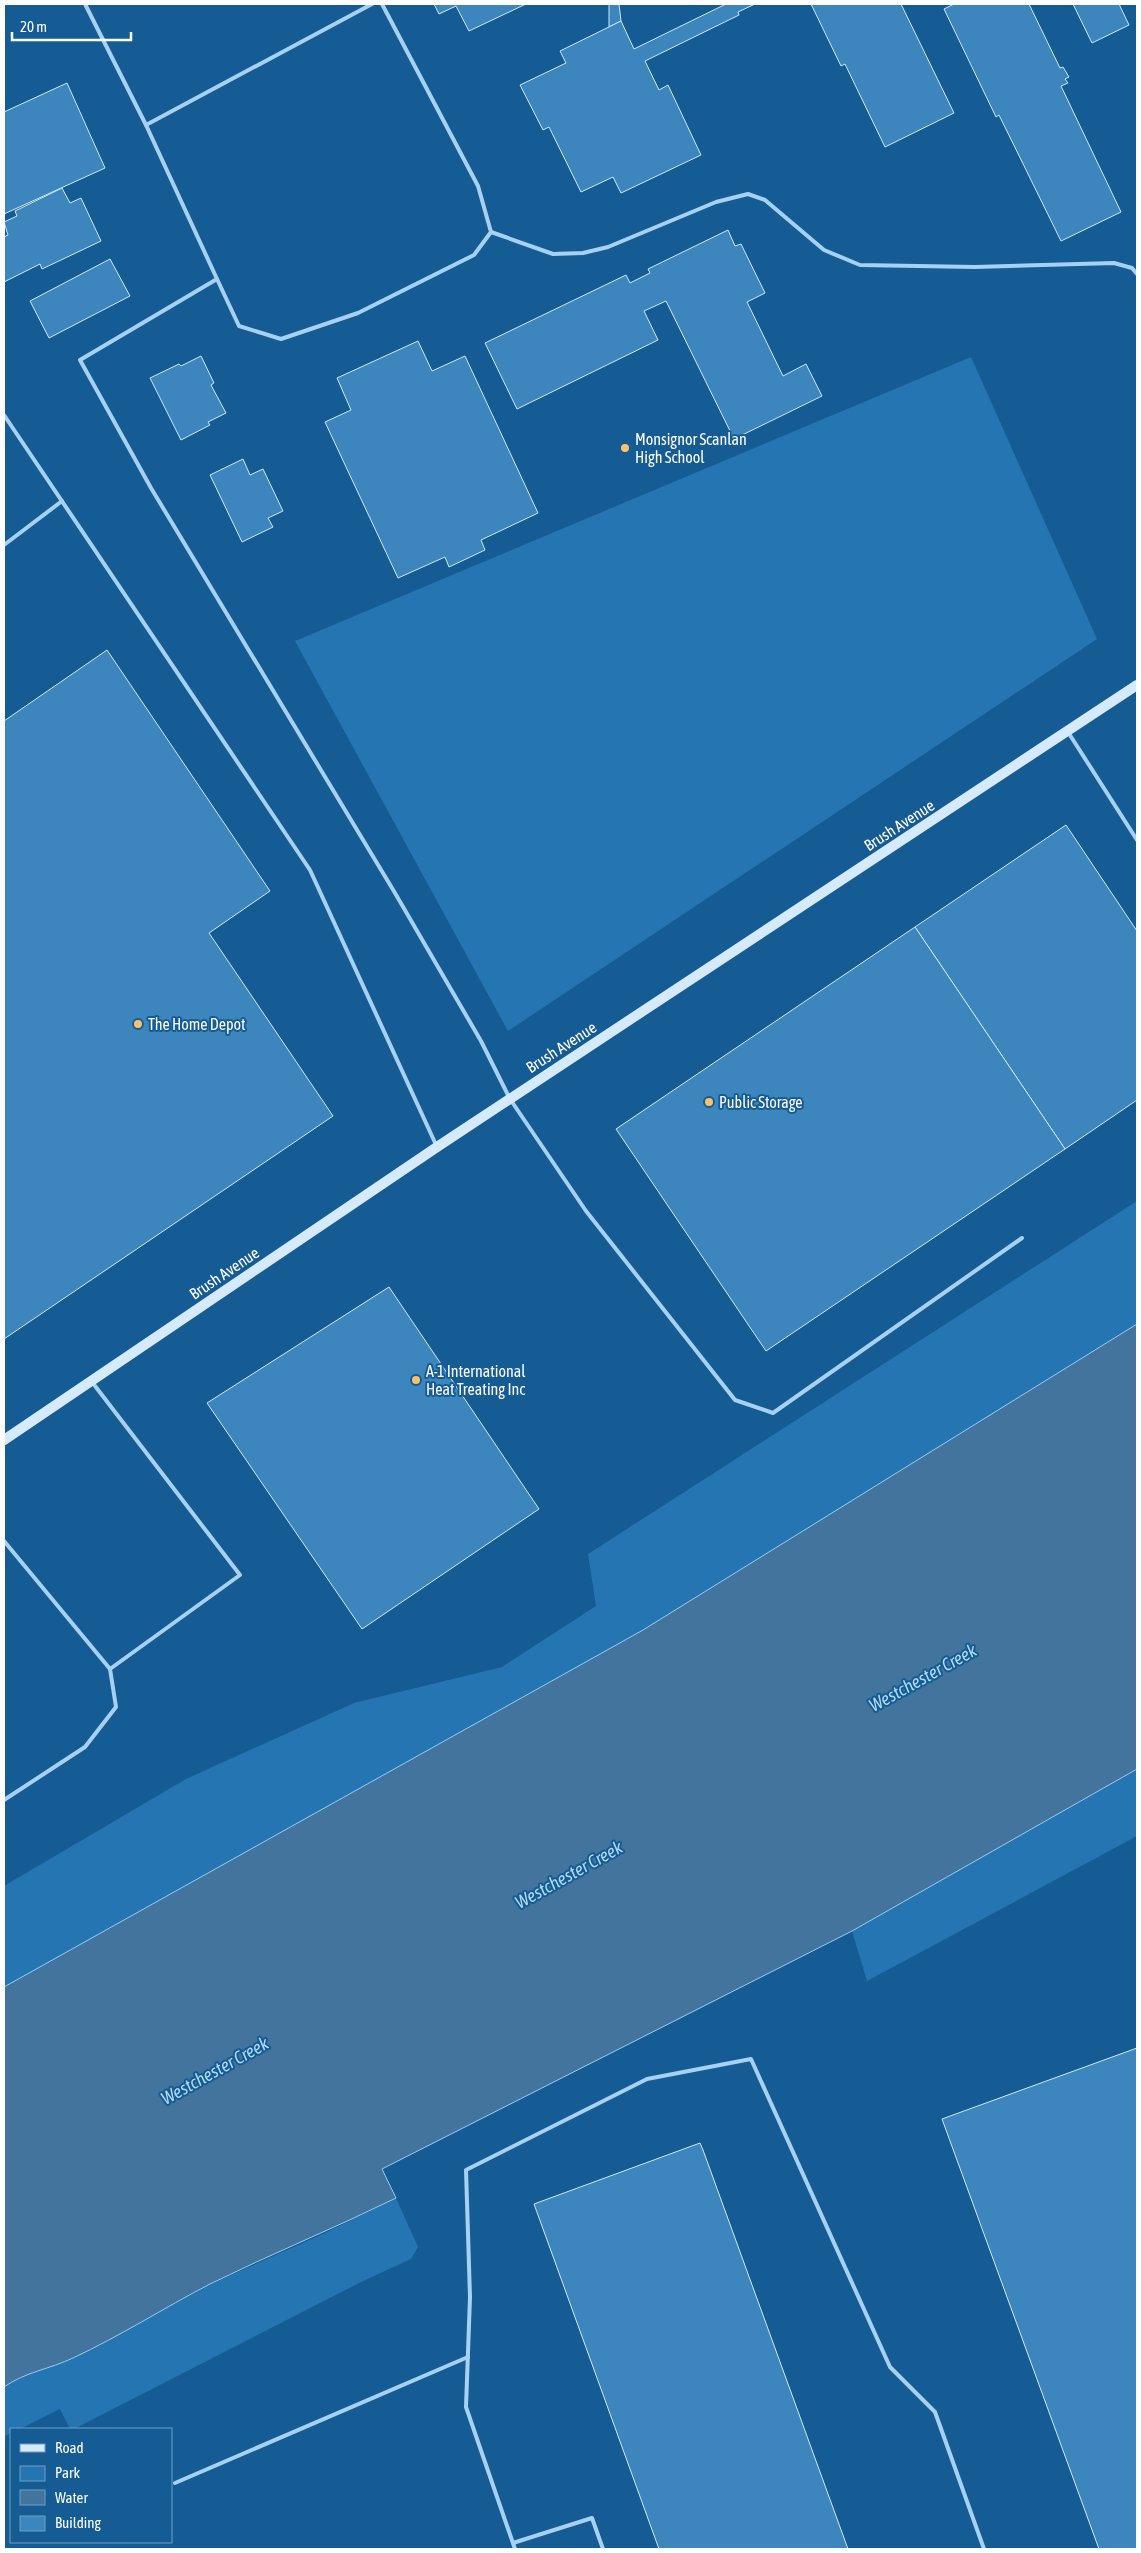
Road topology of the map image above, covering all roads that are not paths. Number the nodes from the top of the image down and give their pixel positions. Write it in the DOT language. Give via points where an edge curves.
graph roads {
  1 [pos="86,4"];
  2 [pos="372,4"];
  3 [pos="382,4"];
  4 [pos="146,125"];
  5 [pos="491,232"];
  6 [pos="1137,274"];
  7 [pos="217,279"];
  8 [pos="4,416"];
  9 [pos="62,501"];
  10 [pos="4,544"];
  11 [pos="1137,685"];
  12 [pos="1068,732"];
  13 [pos="1137,840"];
  14 [pos="510,1099"];
  15 [pos="437,1147"];
  16 [pos="1022,1238"];
  17 [pos="91,1381"];
  18 [pos="4,1440"];
  19 [pos="4,1541"];
  20 [pos="110,1669"];
  21 [pos="4,1800"];
  22 [pos="468,2357"];
  23 [pos="175,2483"];
  24 [pos="513,2543"];
  25 [pos="515,2549"];
  26 [pos="603,2549"];
  27 [pos="984,2549"];
  1 -- 4 [label="lane"];
  2 -- 4 [label="lane"];
  3 -- 5 [label="lane" via="478,186"];
  4 -- 7 [label="lane"];
  5 -- 6 [label="lane" via="553,254 583,254 608,247 716,202 748,194 765,200 824,250 860,265 975,267 1114,262 1132,268"];
  5 -- 7 [label="lane" via="474,255 358,313 281,339 239,326"];
  7 -- 14 [label="lane" via="80,360 151,488 395,893"];
  8 -- 9 [label="lane"];
  9 -- 10 [label="lane"];
  9 -- 15 [label="lane" via="310,870"];
  11 -- 12 [label="street, Brush Avenue"];
  12 -- 13 [label="lane"];
  12 -- 14 [label="street, Brush Avenue"];
  14 -- 15 [label="street, Brush Avenue"];
  14 -- 16 [label="lane" via="586,1211 735,1400 773,1413"];
  15 -- 17 [label="street, Brush Avenue"];
  17 -- 18 [label="street, Brush Avenue"];
  17 -- 20 [label="lane" via="240,1575"];
  19 -- 20 [label="lane"];
  20 -- 21 [label="lane" via="116,1707 95,1734 85,1746"];
  22 -- 23 [label="lane"];
  22 -- 24 [label="lane" via="466,2407"];
  22 -- 27 [label="lane" via="470,2297 466,2170 647,2079 752,2059 890,2368 935,2412"];
  24 -- 25 [label="lane"];
  24 -- 26 [label="lane" via="592,2518"];
}
